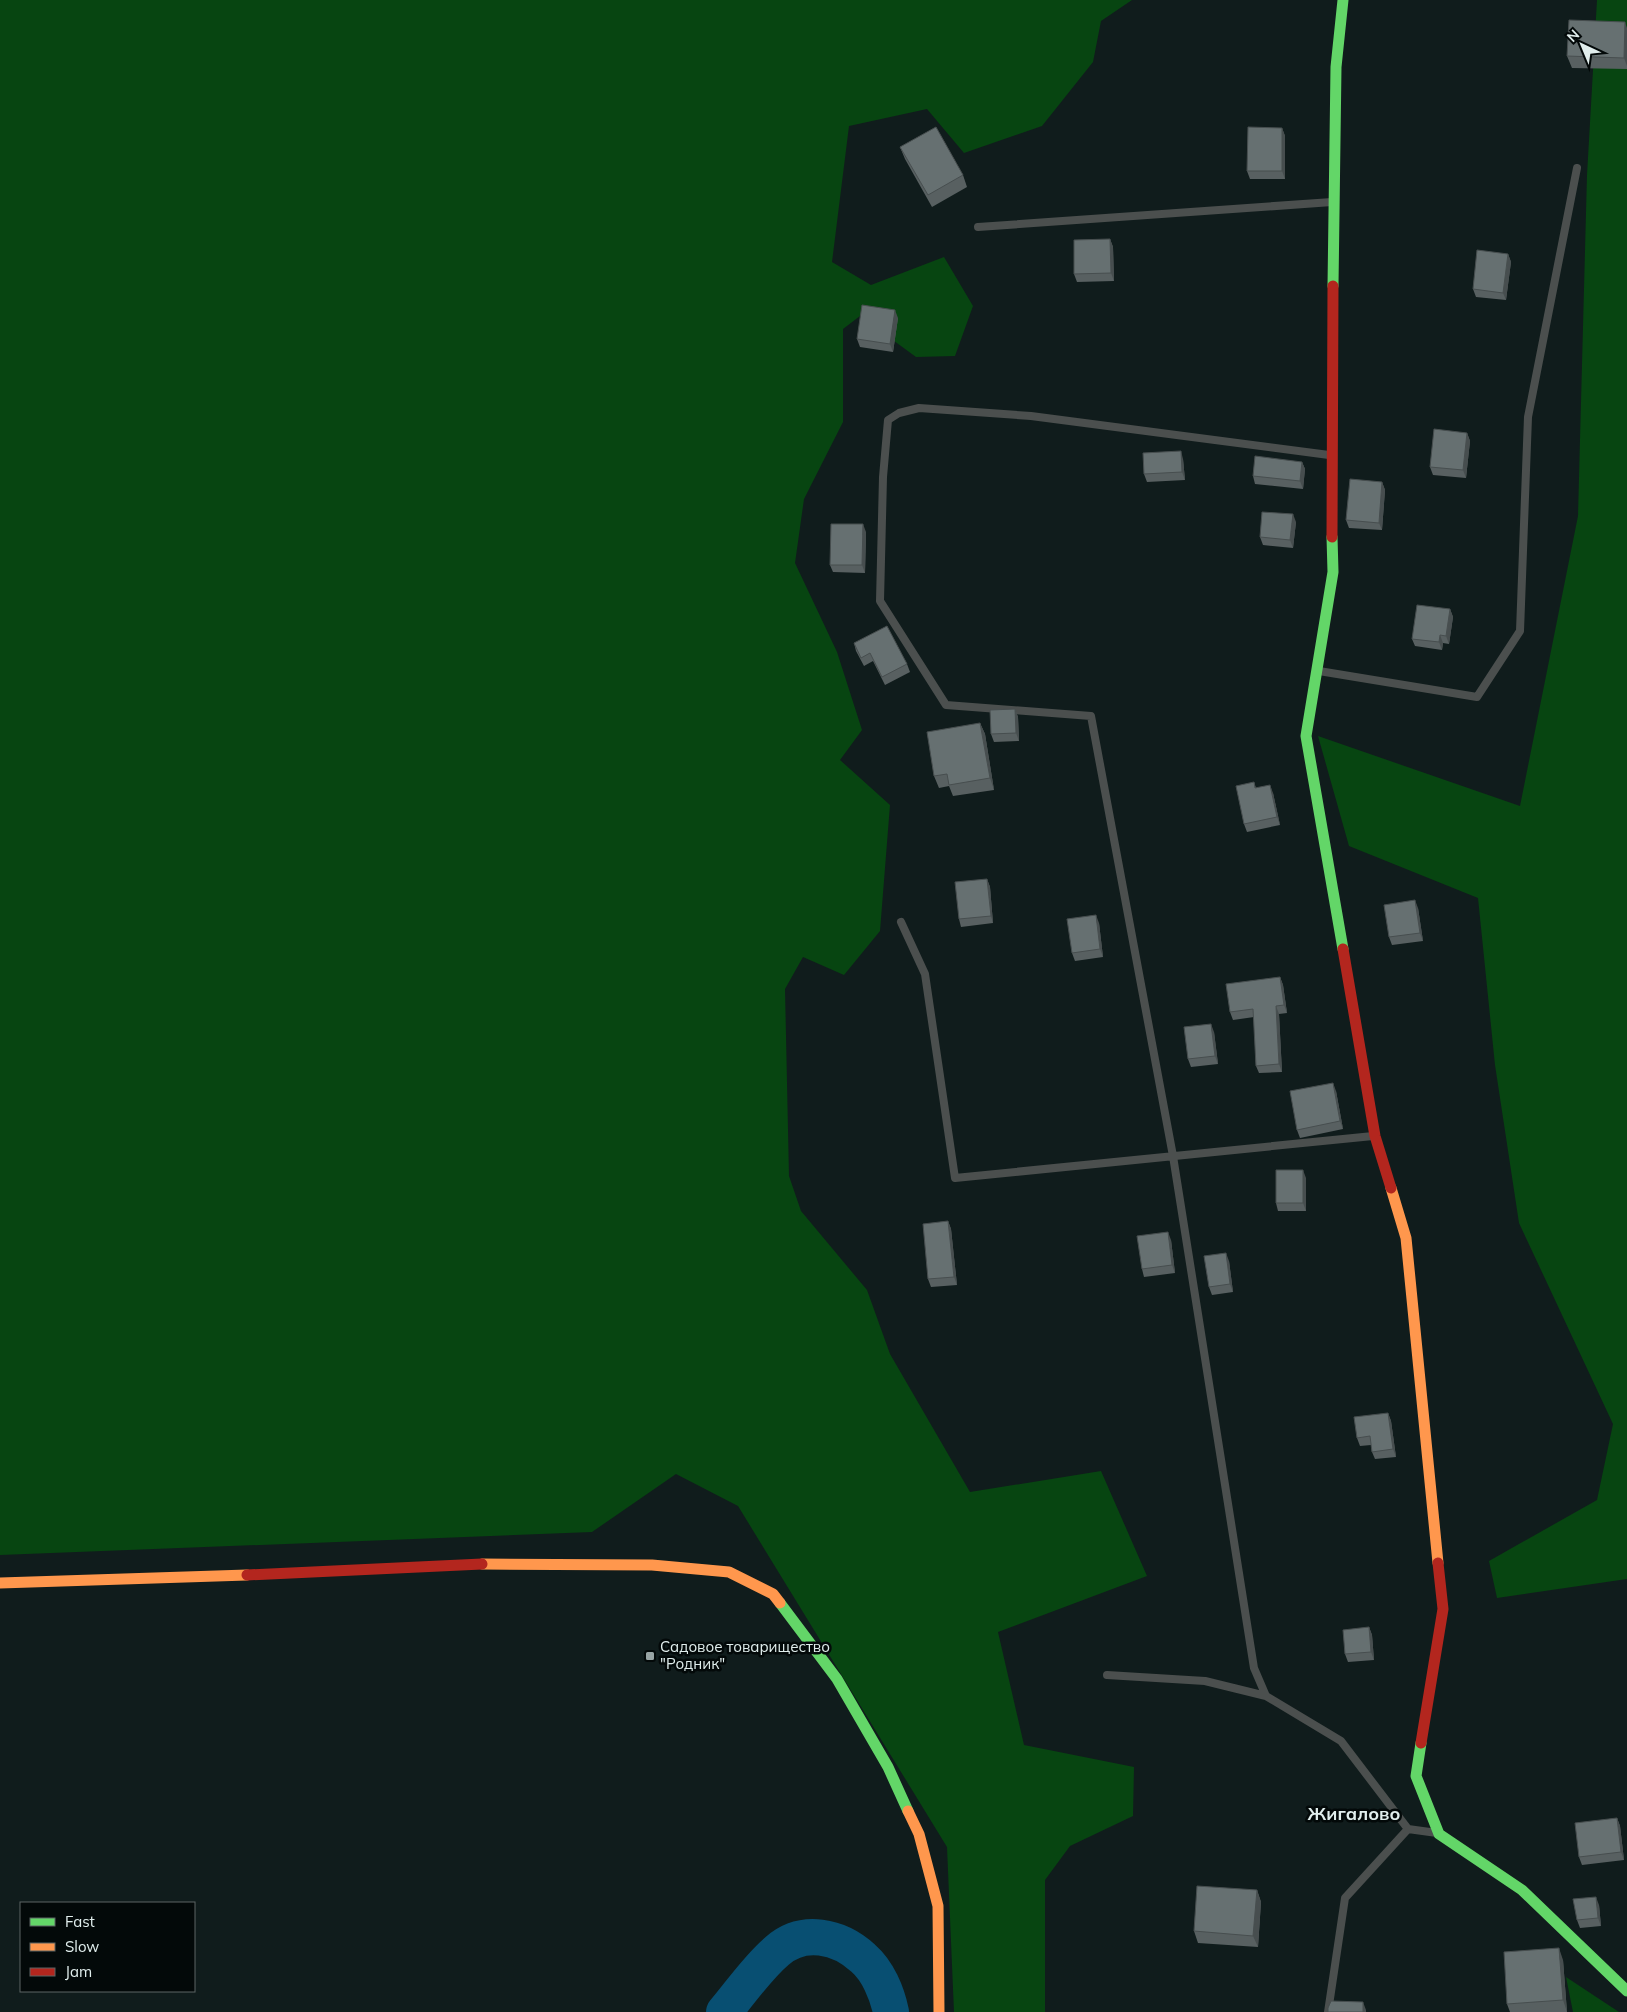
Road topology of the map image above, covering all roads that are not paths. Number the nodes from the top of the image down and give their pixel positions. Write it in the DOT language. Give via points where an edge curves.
graph roads {
  1 [pos="1343,0"];
  2 [pos="1577,168"];
  3 [pos="1334,202"];
  4 [pos="978,227"];
  5 [pos="1331,456"];
  6 [pos="1317,670"];
  7 [pos="901,922"];
  8 [pos="1375,1136"];
  9 [pos="1173,1156"];
  10 [pos="0,1583"];
  11 [pos="1107,1675"];
  12 [pos="1266,1696"];
  13 [pos="1408,1829"];
  14 [pos="1439,1834"];
  15 [pos="1627,1991"];
  16 [pos="939,2012"];
  17 [pos="1328,2012"];
  1 -- 3 [label="street" via="1336,67"];
  2 -- 6 [label="lane" via="1528,417 1520,631 1477,697"];
  3 -- 4 [label="lane"];
  3 -- 5 [label="street"];
  5 -- 6 [label="street" via="1333,572"];
  5 -- 9 [label="lane" via="1021,415 918,408 888,420 883,476 880,601 946,705 1091,716"];
  6 -- 8 [label="street" via="1306,736"];
  7 -- 9 [label="lane" via="925,974 955,1178"];
  8 -- 9 [label="lane"];
  8 -- 14 [label="street" via="1406,1238 1443,1609 1416,1776"];
  9 -- 12 [label="lane" via="1254,1668"];
  10 -- 16 [label="street" via="478,1564 652,1565 729,1572 773,1594 837,1679 888,1767 920,1834 938,1906"];
  11 -- 12 [label="lane" via="1205,1681"];
  12 -- 13 [label="lane" via="1341,1741"];
  13 -- 14 [label="lane"];
  13 -- 17 [label="lane" via="1345,1898"];
  14 -- 15 [label="street" via="1522,1890"];
}
